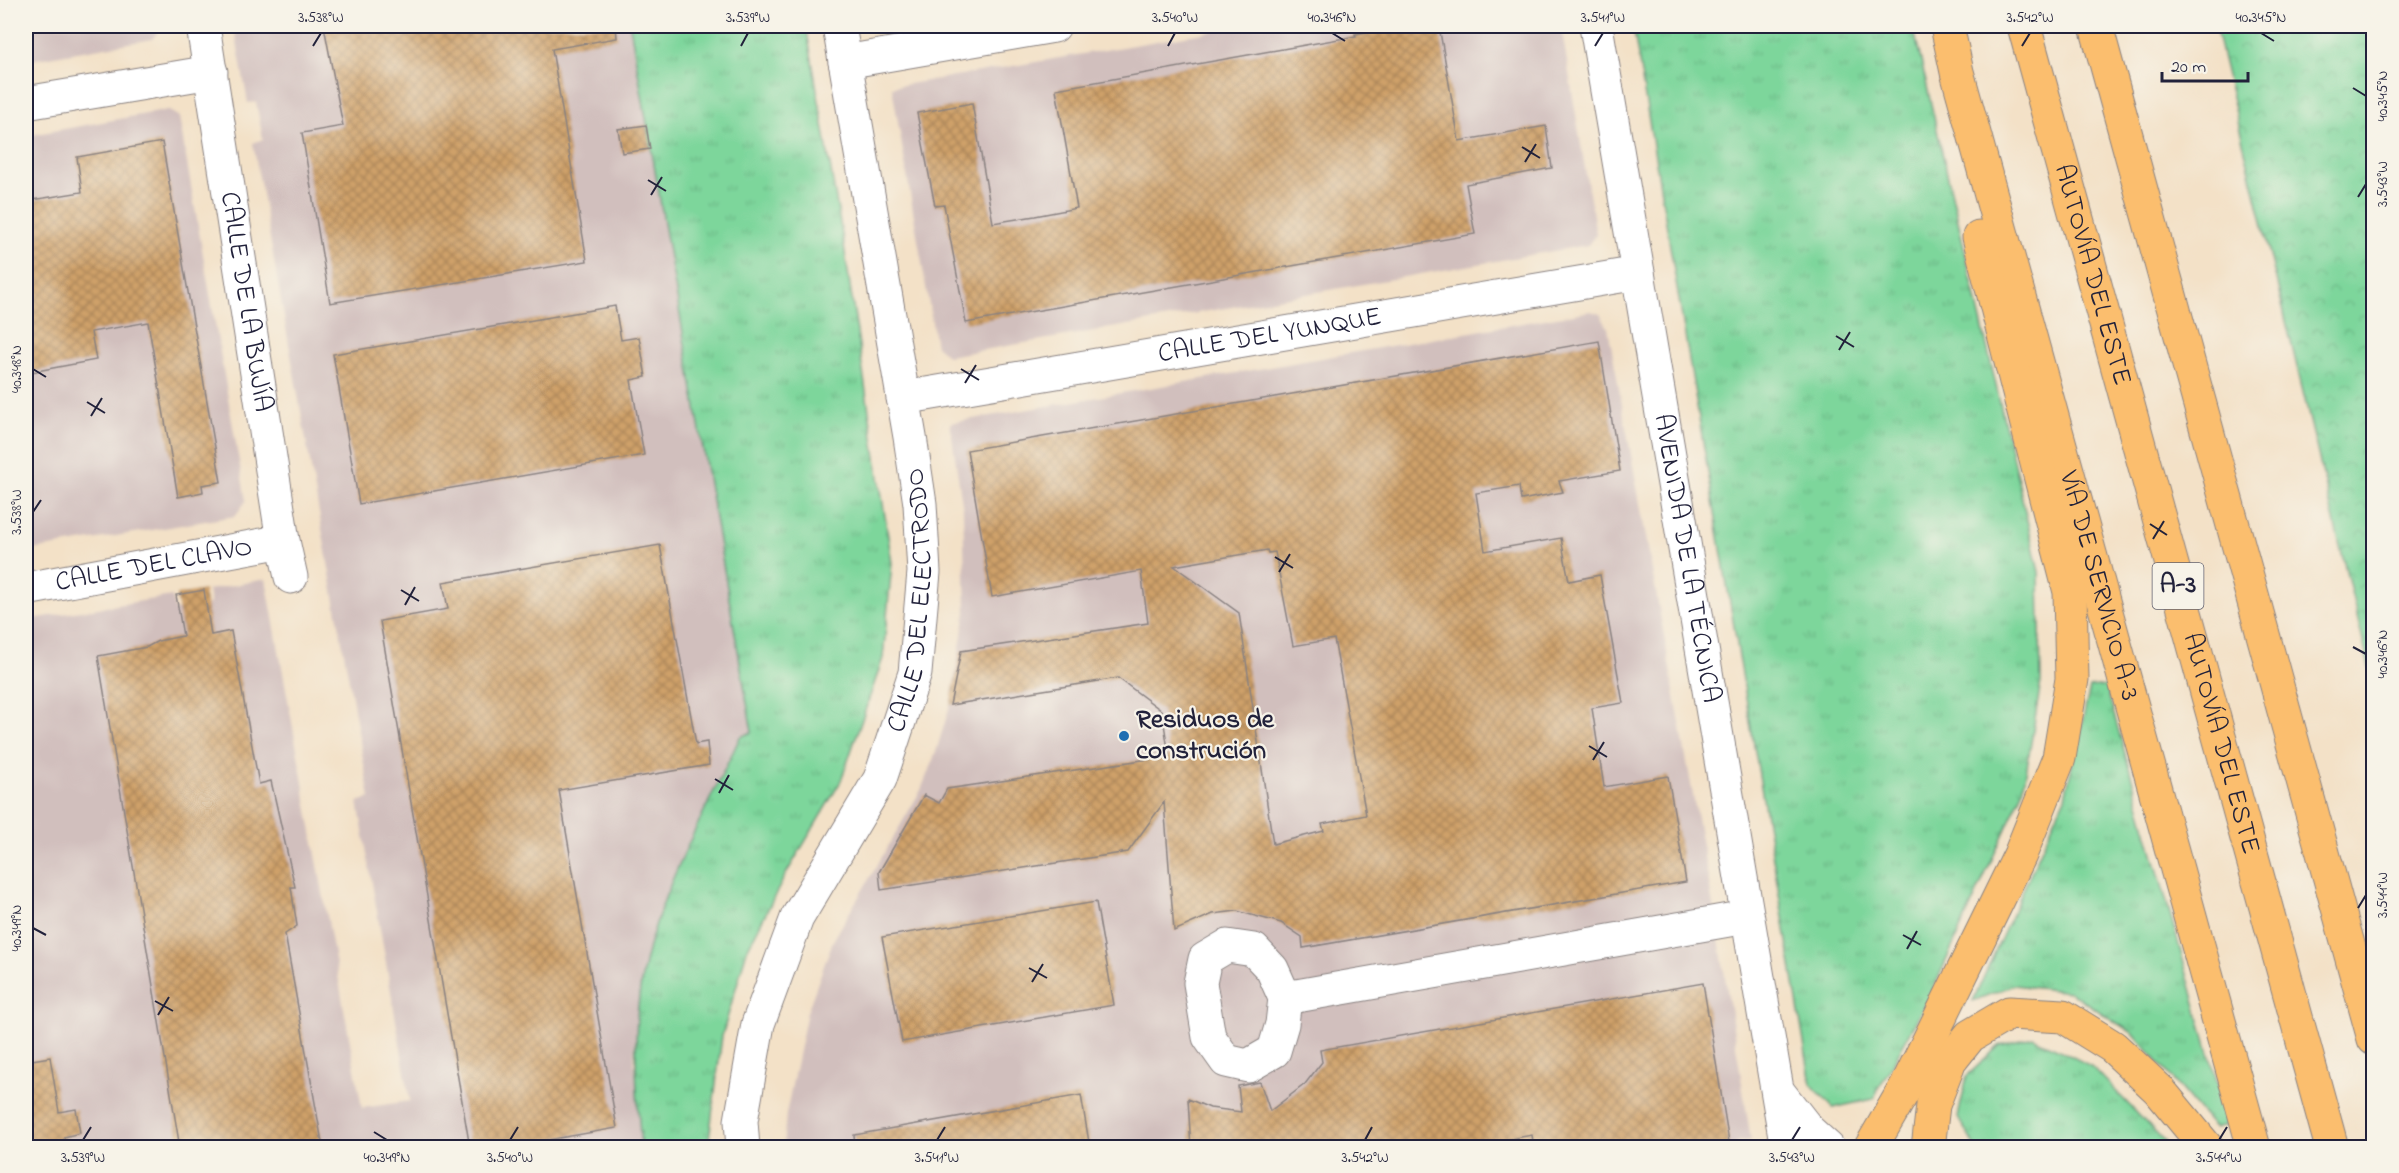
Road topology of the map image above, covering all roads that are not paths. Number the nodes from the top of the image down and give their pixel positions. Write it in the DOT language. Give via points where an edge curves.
graph roads {
  1 [pos="202,26"];
  2 [pos="839,26"];
  3 [pos="1054,26"];
  4 [pos="1596,26"];
  5 [pos="1947,26"];
  6 [pos="2024,26"];
  7 [pos="2096,26"];
  8 [pos="845,62"];
  9 [pos="211,72"];
  10 [pos="1958,72"];
  11 [pos="26,103"];
  12 [pos="1638,273"];
  13 [pos="903,398"];
  14 [pos="283,541"];
  15 [pos="291,576"];
  16 [pos="26,589"];
  17 [pos="1746,917"];
  18 [pos="1285,998"];
  19 [pos="2373,1040"];
  20 [pos="1777,1090"];
  21 [pos="1870,1147"];
  22 [pos="743,1148"];
  23 [pos="1787,1148"];
  24 [pos="1828,1148"];
  25 [pos="1882,1148"];
  26 [pos="1928,1148"];
  27 [pos="2207,1148"];
  28 [pos="2254,1148"];
  29 [pos="2332,1148"];
  1 -- 9 [label="street, CALLE DE LA BUJÍA"];
  2 -- 8 [label="street, CALLE DEL ELECTRODO"];
  3 -- 8 [label="street"];
  4 -- 12 [label="street, AVENIDA DE LA TÉCNICA"];
  5 -- 10 [label="main road, VÍA DE SERVICIO A-3"];
  6 -- 29 [label="main road, AUTOVÍA DEL ESTE / A-3"];
  7 -- 19 [label="main road, A-3"];
  8 -- 13 [label="street, CALLE DEL ELECTRODO"];
  9 -- 11 [label="street"];
  9 -- 14 [label="street, CALLE DE LA BUJÍA"];
  10 -- 21 [label="main road" via="1971,204 2070,592 2072,679 2059,758 2020,855 1907,1085"];
  10 -- 28 [label="main road, VÍA DE SERVICIO A-3"];
  12 -- 13 [label="street, CALLE DEL YUNQUE"];
  12 -- 17 [label="street, AVENIDA DE LA TÉCNICA"];
  13 -- 22 [label="street, CALLE DEL ELECTRODO" via="920,504 924,572 915,673 880,779 797,918 758,1023 741,1120"];
  14 -- 15 [label="street, CALLE DE LA BUJÍA"];
  14 -- 16 [label="street, CALLE DEL CLAVO"];
  17 -- 18 [label="street"];
  17 -- 20 [label="street, AVENIDA DE LA TÉCNICA"];
  20 -- 23 [label="street, AVENIDA DE LA TÉCNICA"];
  20 -- 24 [label="street, AVENIDA DE LA TÉCNICA" via="1809,1131"];
  21 -- 25 [label="street"];
  26 -- 27 [label="main road" via="1933,1105 1950,1061 1970,1036 2008,1012 2063,1016 2113,1047 2159,1090"];
}
